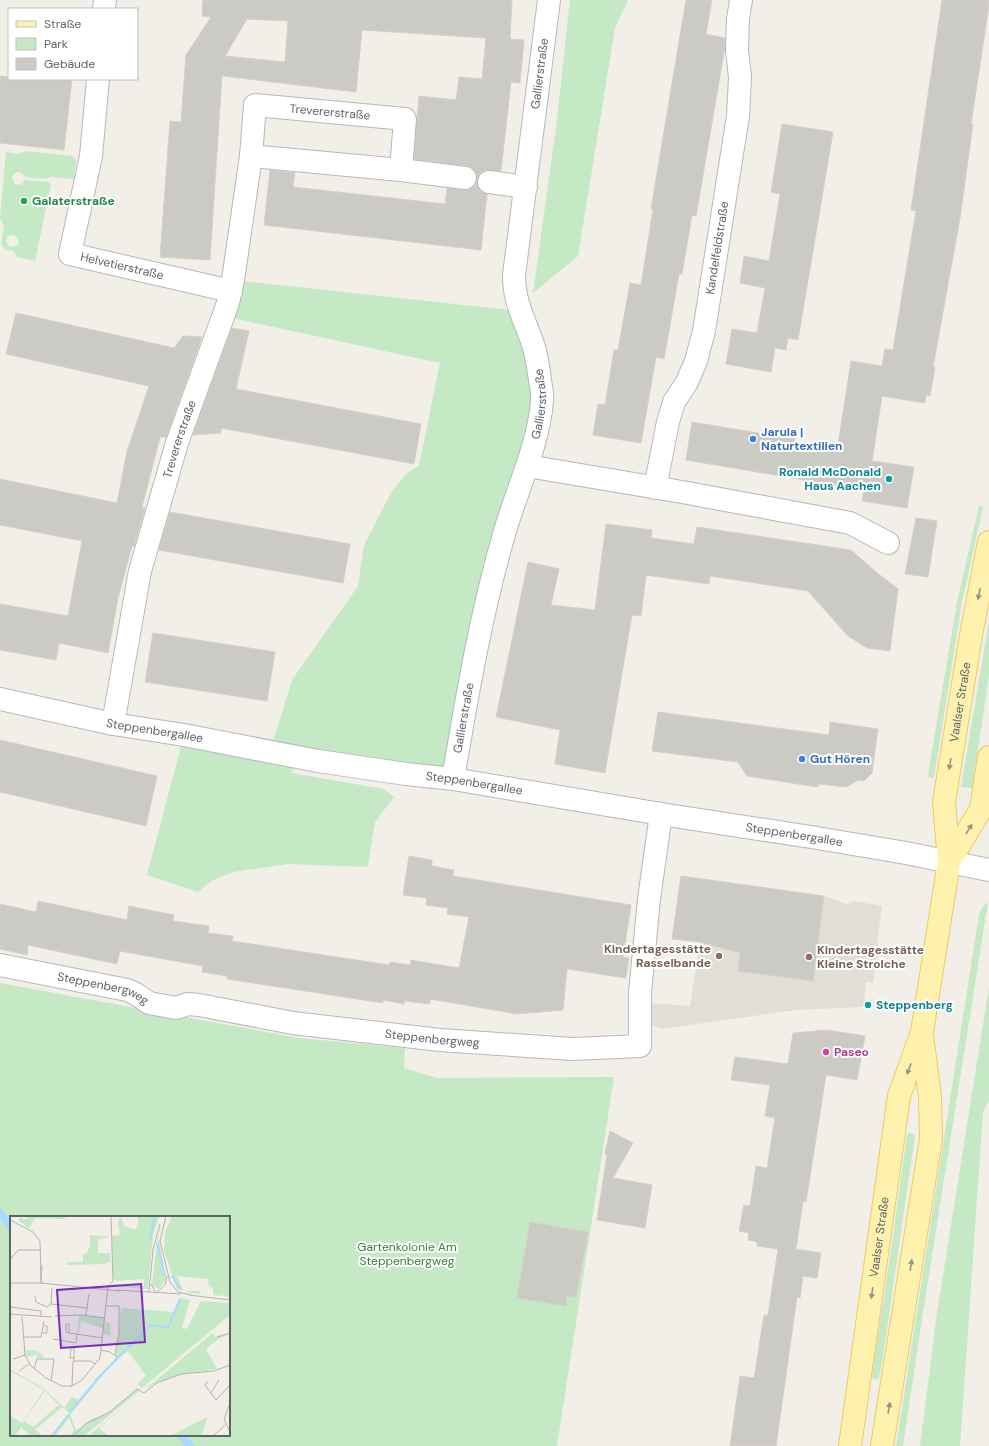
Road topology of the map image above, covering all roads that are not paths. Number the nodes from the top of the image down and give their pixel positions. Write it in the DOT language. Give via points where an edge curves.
graph roads {
  1 [pos="549,0"];
  2 [pos="741,0"];
  3 [pos="98,80"];
  4 [pos="251,156"];
  5 [pos="401,170"];
  6 [pos="464,178"];
  7 [pos="489,182"];
  8 [pos="526,187"];
  9 [pos="231,291"];
  10 [pos="527,466"];
  11 [pos="655,488"];
  12 [pos="989,542"];
  13 [pos="888,543"];
  14 [pos="0,699"];
  15 [pos="113,724"];
  16 [pos="989,757"];
  17 [pos="453,779"];
  18 [pos="661,814"];
  19 [pos="949,862"];
  20 [pos="989,870"];
  21 [pos="0,965"];
  22 [pos="922,1032"];
  23 [pos="850,1446"];
  24 [pos="882,1446"];
  1 -- 8 [label="street, Gallierstraße"];
  2 -- 11 [label="street, Kandelfeldstraße" via="737,43 740,78 738,116 704,331 696,361 674,402"];
  3 -- 9 [label="street, Helvetierstraße" via="91,156 70,254"];
  4 -- 5 [label="street"];
  4 -- 5 [label="street, Trevererstraße" via="255,105 359,114 405,119"];
  4 -- 9 [label="street, Trevererstraße"];
  5 -- 6 [label="street"];
  7 -- 8 [label="street"];
  8 -- 10 [label="street, Gallierstraße" via="515,258 514,290 519,311 534,347 543,399"];
  9 -- 15 [label="street, Trevererstraße" via="177,443 140,571"];
  10 -- 11 [label="street"];
  10 -- 17 [label="street, Gallierstraße" via="505,531 486,603"];
  11 -- 13 [label="street" via="850,523"];
  12 -- 19 [label="main road, Vaalser Straße, one-way" via="944,802"];
  14 -- 15 [label="street, Steppenbergallee"];
  15 -- 17 [label="street, Steppenbergallee" via="318,761"];
  19 -- 16 [label="main road, Vaalser Straße, one-way" via="981,809"];
  17 -- 18 [label="street, Steppenbergallee"];
  18 -- 19 [label="street, Steppenbergallee" via="811,836"];
  18 -- 21 [label="street, Steppenbergweg" via="649,899 640,993 640,1046 573,1049 440,1040 301,1024 199,1005 188,1004 176,1008 149,1003 127,990"];
  19 -- 20 [label="street, Steppenbergallee"];
  19 -- 22 [label="main road, Vaalser Straße"];
  22 -- 23 [label="main road, Vaalser Straße, one-way" via="899,1096"];
  24 -- 22 [label="main road, Vaalser Straße, one-way" via="931,1139 930,1097"];
}
